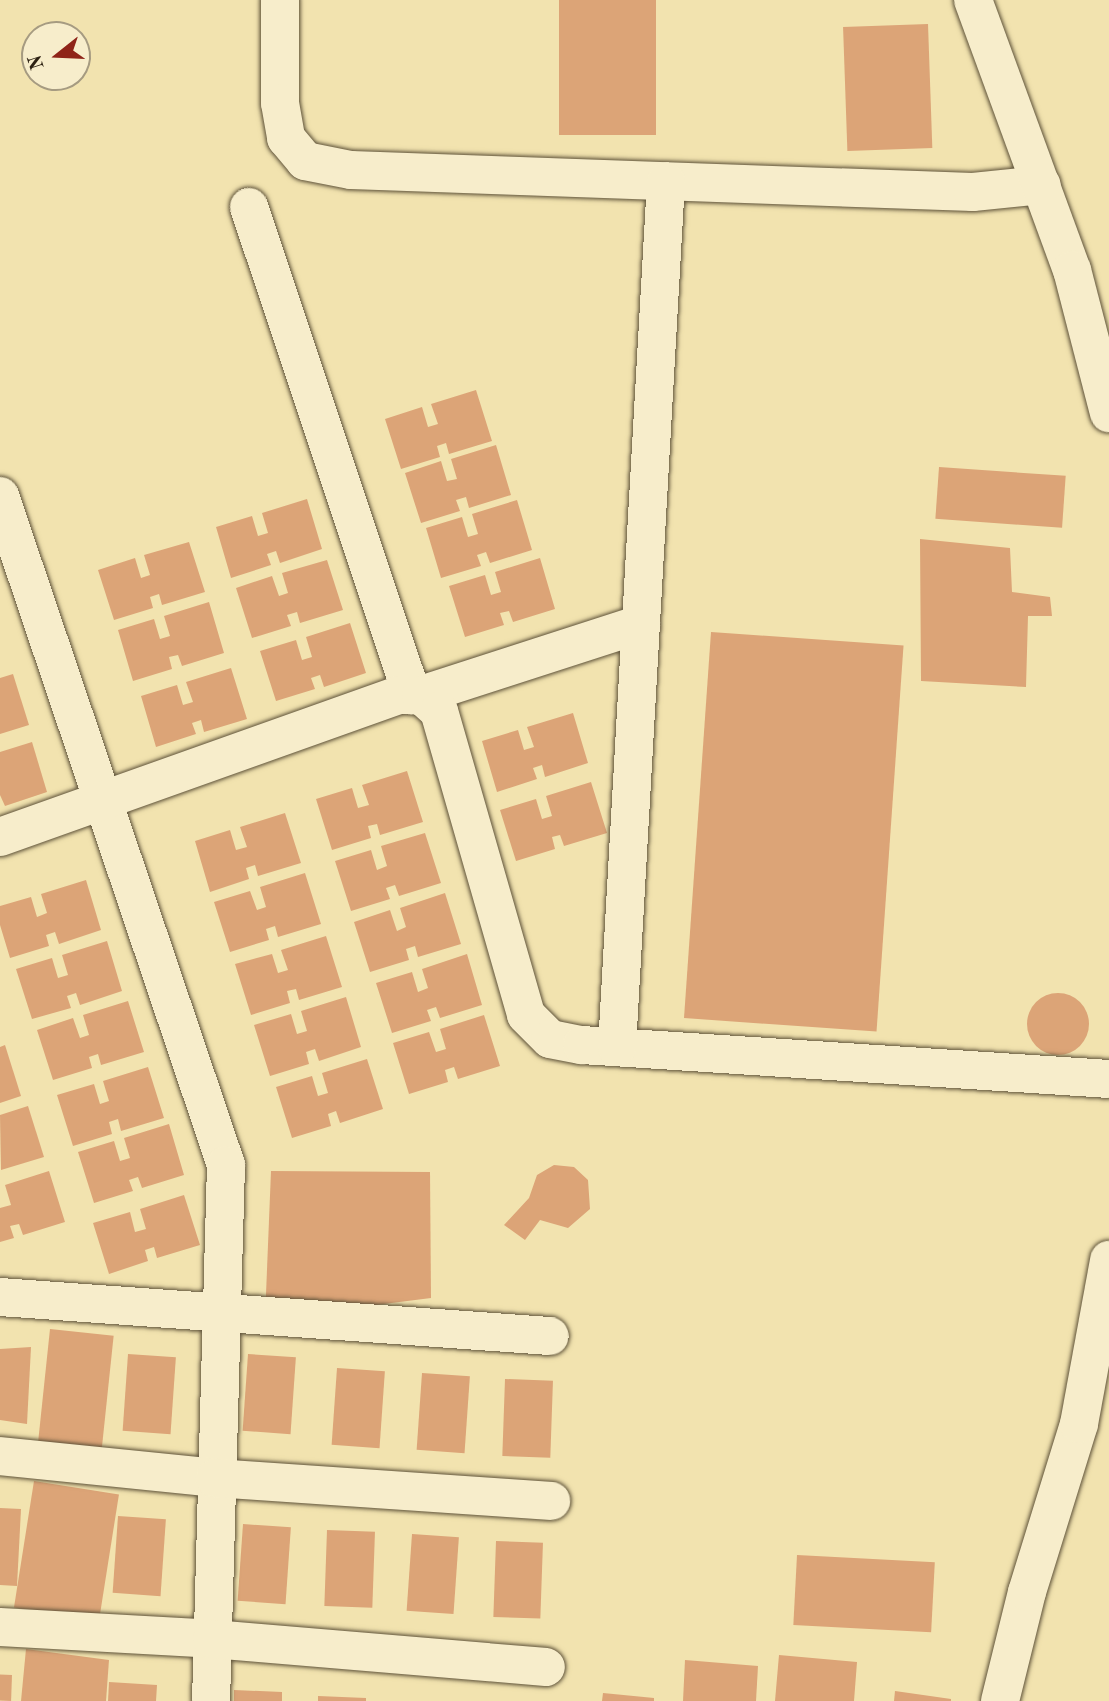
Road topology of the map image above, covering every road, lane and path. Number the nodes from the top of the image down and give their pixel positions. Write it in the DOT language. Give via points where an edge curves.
graph roads {
  1 [pos="280,0"];
  2 [pos="973,0"];
  3 [pos="666,181"];
  4 [pos="1042,185"];
  5 [pos="249,207"];
  6 [pos="1109,411"];
  7 [pos="0,496"];
  8 [pos="641,624"];
  9 [pos="417,695"];
  10 [pos="105,800"];
  11 [pos="0,838"];
  12 [pos="617,1048"];
  13 [pos="1109,1079"];
  14 [pos="1109,1260"];
  15 [pos="0,1297"];
  16 [pos="221,1316"];
  17 [pos="550,1336"];
  18 [pos="0,1457"];
  19 [pos="215,1478"];
  20 [pos="551,1501"];
  21 [pos="0,1627"];
  22 [pos="212,1639"];
  23 [pos="546,1667"];
  24 [pos="211,1701"];
  25 [pos="1000,1701"];
  1 -- 3 [label="street" via="280,103 286,138 305,161 351,170"];
  2 -- 4 [label="street"];
  3 -- 4 [label="street" via="973,192"];
  3 -- 8 [label="street"];
  4 -- 6 [label="street" via="1072,270"];
  5 -- 9 [label="street"];
  7 -- 10 [label="street"];
  8 -- 9 [label="street"];
  8 -- 12 [label="street"];
  9 -- 10 [label="street" via="398,695"];
  9 -- 12 [label="street" via="439,712 526,1015 550,1039"];
  10 -- 11 [label="street"];
  10 -- 16 [label="street" via="226,1165"];
  12 -- 13 [label="street"];
  14 -- 25 [label="street" via="1079,1424 1027,1592"];
  15 -- 16 [label="street"];
  16 -- 17 [label="street"];
  16 -- 19 [label="street"];
  18 -- 19 [label="street"];
  19 -- 20 [label="street"];
  19 -- 22 [label="street"];
  21 -- 22 [label="street"];
  22 -- 23 [label="street"];
  22 -- 24 [label="street"];
}
